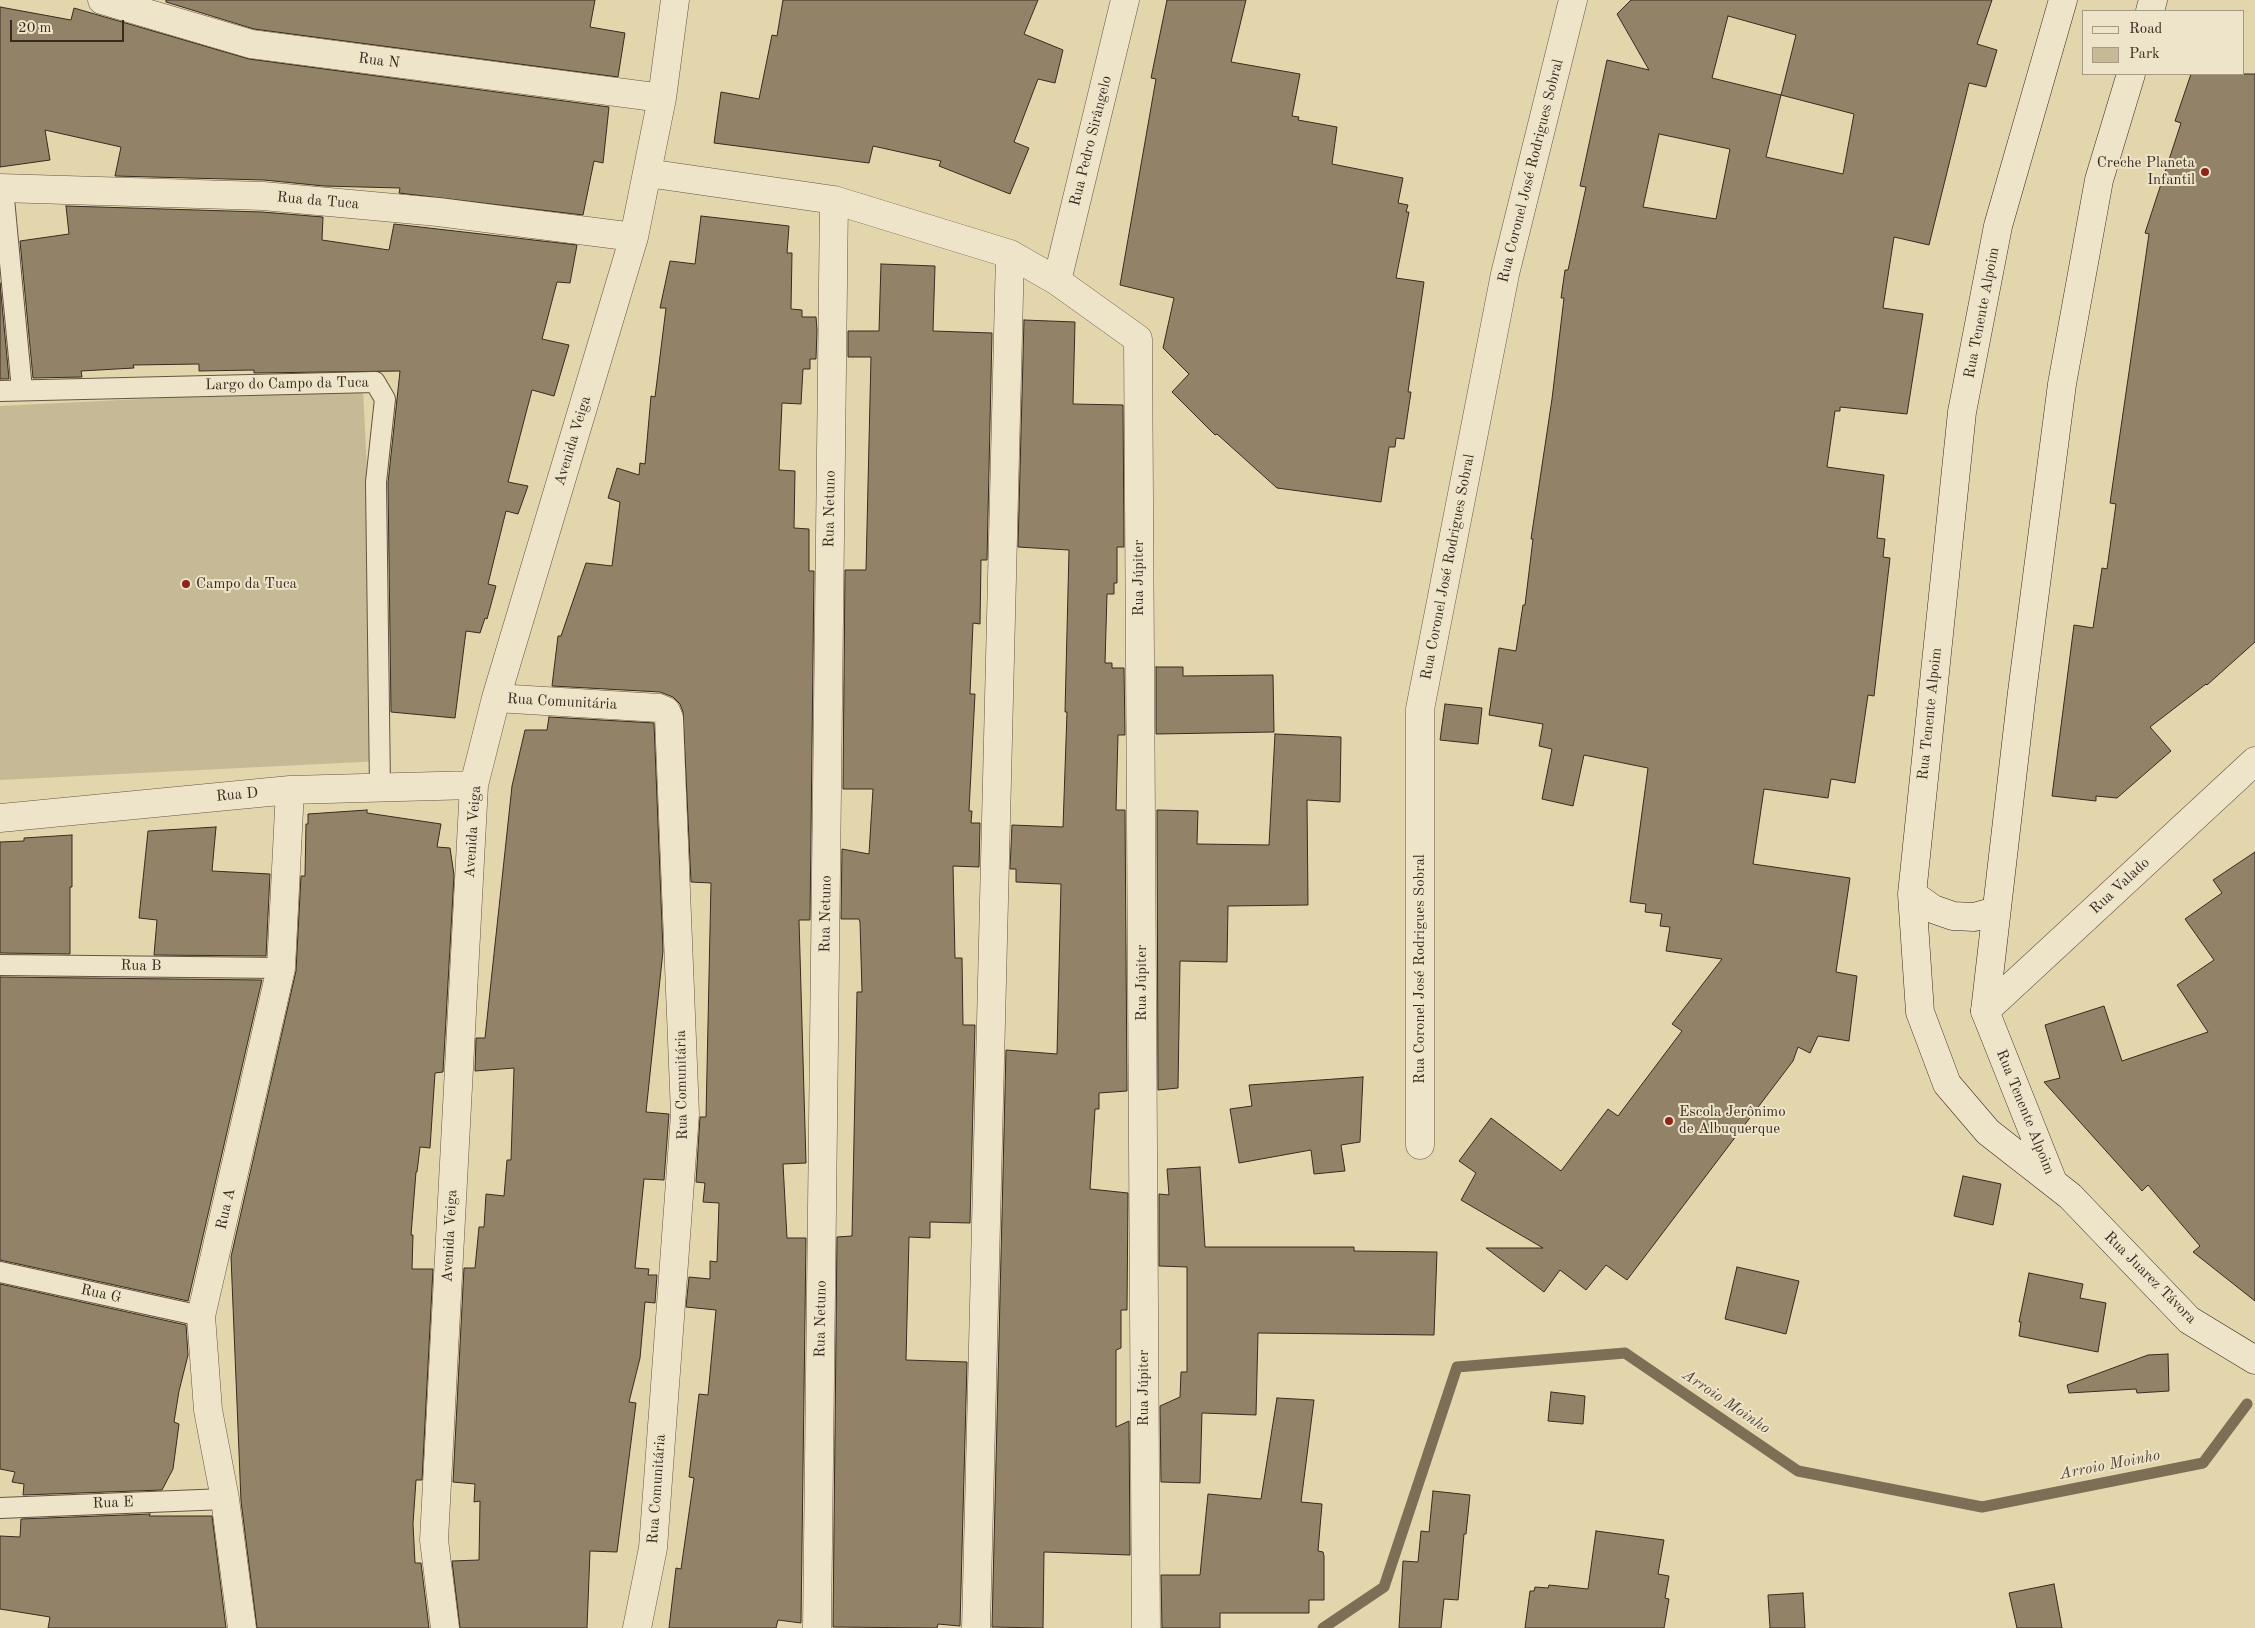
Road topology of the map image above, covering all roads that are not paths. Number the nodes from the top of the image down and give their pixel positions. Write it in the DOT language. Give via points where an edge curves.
graph roads {
  1 [pos="102,0"];
  2 [pos="675,0"];
  3 [pos="1125,0"];
  4 [pos="1573,0"];
  5 [pos="2063,0"];
  6 [pos="2131,75"];
  7 [pos="662,98"];
  8 [pos="646,173"];
  9 [pos="1,188"];
  10 [pos="834,200"];
  11 [pos="634,237"];
  12 [pos="1010,254"];
  13 [pos="1057,281"];
  14 [pos="22,390"];
  15 [pos="0,391"];
  16 [pos="496,698"];
  17 [pos="2255,761"];
  18 [pos="474,785"];
  19 [pos="380,788"];
  20 [pos="290,790"];
  21 [pos="0,818"];
  22 [pos="1912,894"];
  23 [pos="1996,911"];
  24 [pos="0,965"];
  25 [pos="281,968"];
  26 [pos="1985,1011"];
  27 [pos="1420,1145"];
  28 [pos="2054,1184"];
  29 [pos="0,1272"];
  30 [pos="201,1316"];
  31 [pos="2255,1360"];
  32 [pos="225,1499"];
  33 [pos="0,1508"];
  34 [pos="242,1628"];
  35 [pos="445,1628"];
  36 [pos="637,1628"];
  37 [pos="817,1628"];
  38 [pos="976,1628"];
  39 [pos="1146,1628"];
  1 -- 7 [label="street, Rua N" via="251,44"];
  2 -- 7 [label="street, Avenida Veiga"];
  3 -- 13 [label="street, Rua Pedro Sirângelo"];
  4 -- 27 [label="street, Rua Coronel José Rodrigues Sobral" via="1504,274 1420,709"];
  5 -- 22 [label="street, Rua Tenente Alpoim" via="1998,226 1962,412"];
  6 -- 23 [label="street, Rua Tenente Alpoim" via="2099,180 2062,384"];
  7 -- 8 [label="street, Avenida Veiga"];
  8 -- 10 [label="street"];
  8 -- 11 [label="street, Avenida Veiga"];
  9 -- 11 [label="street, Rua da Tuca" via="263,196 438,212"];
  9 -- 14 [label="lane"];
  10 -- 12 [label="street"];
  10 -- 37 [label="street, Rua Netuno"];
  11 -- 16 [label="street, Avenida Veiga"];
  12 -- 13 [label="street"];
  12 -- 38 [label="street"];
  13 -- 39 [label="street, Rua Júpiter" via="1138,339"];
  14 -- 15 [label="lane, Largo do Campo da Tuca"];
  14 -- 19 [label="lane, Largo do Campo da Tuca" via="375,382 385,399 376,482"];
  16 -- 18 [label="street, Avenida Veiga"];
  16 -- 36 [label="street, Rua Comunitária" via="659,708 666,711 669,718 685,1114 653,1548"];
  17 -- 26 [label="street, Rua Valado"];
  18 -- 19 [label="street, Rua D"];
  18 -- 35 [label="street, Avenida Veiga" via="434,1540"];
  19 -- 20 [label="street, Rua D"];
  20 -- 21 [label="street, Rua D"];
  20 -- 25 [label="street, Rua A"];
  22 -- 23 [label="street" via="1933,909 1953,916 1974,917"];
  22 -- 28 [label="street, Rua Tenente Alpoim" via="1920,1012 1947,1084 1988,1132"];
  23 -- 26 [label="street, Rua Tenente Alpoim"];
  24 -- 25 [label="lane, Rua B"];
  25 -- 30 [label="street, Rua A"];
  26 -- 28 [label="street, Rua Tenente Alpoim"];
  28 -- 31 [label="street, Rua Juarez Távora" via="2070,1196 2189,1320"];
  29 -- 30 [label="lane, Rua G"];
  30 -- 32 [label="street, Rua A" via="208,1410"];
  32 -- 33 [label="lane, Rua E"];
  32 -- 34 [label="street, Rua A"];
}
